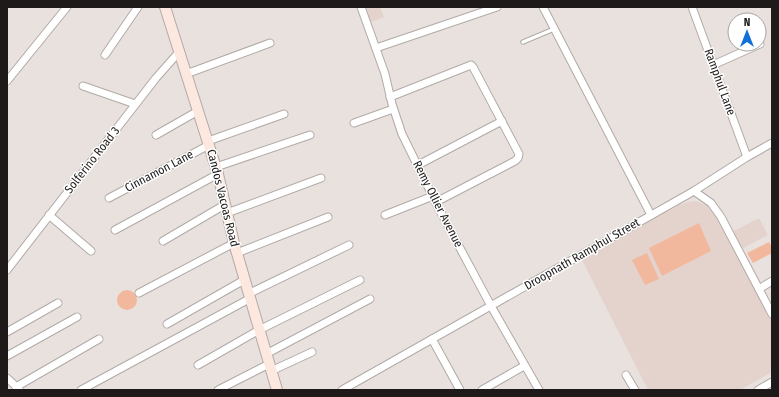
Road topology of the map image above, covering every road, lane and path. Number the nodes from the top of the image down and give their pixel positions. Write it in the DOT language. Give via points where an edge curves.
graph roads {
  1 [pos="67,7"];
  2 [pos="138,7"];
  3 [pos="165,7"];
  4 [pos="361,7"];
  5 [pos="497,7"];
  6 [pos="543,7"];
  7 [pos="692,7"];
  8 [pos="554,29"];
  9 [pos="523,42"];
  10 [pos="270,43"];
  11 [pos="376,48"];
  12 [pos="179,52"];
  13 [pos="742,52"];
  14 [pos="105,55"];
  15 [pos="713,65"];
  16 [pos="186,74"];
  17 [pos="7,81"];
  18 [pos="83,86"];
  19 [pos="390,97"];
  20 [pos="136,104"];
  21 [pos="394,109"];
  22 [pos="198,111"];
  23 [pos="284,114"];
  24 [pos="502,122"];
  25 [pos="354,123"];
  26 [pos="156,135"];
  27 [pos="310,135"];
  28 [pos="208,143"];
  29 [pos="772,144"];
  30 [pos="747,157"];
  31 [pos="418,166"];
  32 [pos="217,171"];
  33 [pos="321,178"];
  34 [pos="694,191"];
  35 [pos="109,198"];
  36 [pos="434,199"];
  37 [pos="227,209"];
  38 [pos="49,215"];
  39 [pos="385,215"];
  40 [pos="651,215"];
  41 [pos="328,217"];
  42 [pos="115,230"];
  43 [pos="163,241"];
  44 [pos="349,245"];
  45 [pos="235,248"];
  46 [pos="91,251"];
  47 [pos="8,267"];
  48 [pos="244,280"];
  49 [pos="360,280"];
  50 [pos="772,281"];
  51 [pos="759,289"];
  52 [pos="138,293"];
  53 [pos="249,297"];
  54 [pos="370,299"];
  55 [pos="58,304"];
  56 [pos="491,306"];
  57 [pos="772,314"];
  58 [pos="77,317"];
  59 [pos="167,324"];
  60 [pos="259,330"];
  61 [pos="7,332"];
  62 [pos="99,339"];
  63 [pos="432,339"];
  64 [pos="312,352"];
  65 [pos="266,354"];
  66 [pos="7,356"];
  67 [pos="198,365"];
  68 [pos="524,366"];
  69 [pos="270,367"];
  70 [pos="626,375"];
  71 [pos="7,378"];
  72 [pos="772,382"];
  73 [pos="18,388"];
  74 [pos="81,390"];
  75 [pos="218,390"];
  76 [pos="277,390"];
  77 [pos="342,390"];
  78 [pos="460,390"];
  79 [pos="482,390"];
  80 [pos="539,390"];
  81 [pos="635,390"];
  82 [pos="758,390"];
  1 -- 17 [label="street"];
  2 -- 14 [label="street"];
  3 -- 12 [label="main road, Candos Vacoas Road"];
  4 -- 11 [label="street, Remy Ollier Avenue"];
  5 -- 11 [label="street"];
  6 -- 8 [label="street"];
  7 -- 15 [label="street, Ramphul Lane"];
  8 -- 9 [label="lane"];
  8 -- 40 [label="street"];
  10 -- 16 [label="street"];
  11 -- 19 [label="street, Remy Ollier Avenue"];
  12 -- 16 [label="main road, Candos Vacoas Road"];
  12 -- 20 [label="street, Solferino Road 3"];
  13 -- 15 [label="street"];
  15 -- 30 [label="street, Ramphul Lane"];
  16 -- 22 [label="main road, Candos Vacoas Road"];
  18 -- 20 [label="street"];
  19 -- 21 [label="street, Remy Ollier Avenue"];
  19 -- 24 [label="street" via="469,65 473,66"];
  20 -- 38 [label="street, Solferino Road 3"];
  21 -- 25 [label="street"];
  21 -- 31 [label="street, Remy Ollier Avenue" via="402,134"];
  22 -- 26 [label="street"];
  22 -- 28 [label="main road, Candos Vacoas Road"];
  23 -- 28 [label="street, Cinnamon Lane"];
  24 -- 31 [label="street"];
  24 -- 36 [label="street" via="519,154 518,158"];
  27 -- 32 [label="street"];
  28 -- 32 [label="main road, Candos Vacoas Road"];
  28 -- 35 [label="street, Cinnamon Lane"];
  29 -- 30 [label="street, Droopnath Ramphul Street"];
  30 -- 34 [label="street, Droopnath Ramphul Street"];
  31 -- 36 [label="street, Remy Ollier Avenue"];
  32 -- 37 [label="main road, Candos Vacoas Road"];
  32 -- 42 [label="street"];
  33 -- 37 [label="street"];
  34 -- 40 [label="street, Droopnath Ramphul Street"];
  34 -- 51 [label="street" via="716,209"];
  36 -- 39 [label="street"];
  36 -- 56 [label="street, Remy Ollier Avenue"];
  37 -- 43 [label="street"];
  37 -- 45 [label="main road, Candos Vacoas Road"];
  38 -- 46 [label="street"];
  38 -- 47 [label="street, Solferino Road 3"];
  40 -- 56 [label="street, Droopnath Ramphul Street"];
  41 -- 45 [label="street"];
  44 -- 53 [label="street"];
  45 -- 48 [label="main road, Candos Vacoas Road"];
  45 -- 52 [label="street"];
  48 -- 53 [label="main road, Candos Vacoas Road"];
  48 -- 59 [label="street"];
  49 -- 60 [label="street"];
  50 -- 51 [label="street"];
  51 -- 57 [label="street"];
  53 -- 60 [label="main road, Candos Vacoas Road"];
  53 -- 74 [label="street"];
  54 -- 65 [label="street"];
  55 -- 61 [label="street"];
  56 -- 63 [label="street, Droopnath Ramphul Street"];
  56 -- 68 [label="street, Remy Ollier Avenue"];
  58 -- 66 [label="street"];
  60 -- 65 [label="main road, Candos Vacoas Road"];
  60 -- 67 [label="street"];
  62 -- 73 [label="street"];
  63 -- 77 [label="street, Droopnath Ramphul Street"];
  63 -- 78 [label="street"];
  64 -- 69 [label="street"];
  65 -- 69 [label="main road, Candos Vacoas Road"];
  68 -- 79 [label="street"];
  68 -- 80 [label="street, Remy Ollier Avenue"];
  69 -- 75 [label="street"];
  69 -- 76 [label="main road, Candos Vacoas Road"];
  70 -- 81 [label="street"];
  71 -- 73 [label="street"];
  72 -- 82 [label="street"];
}
